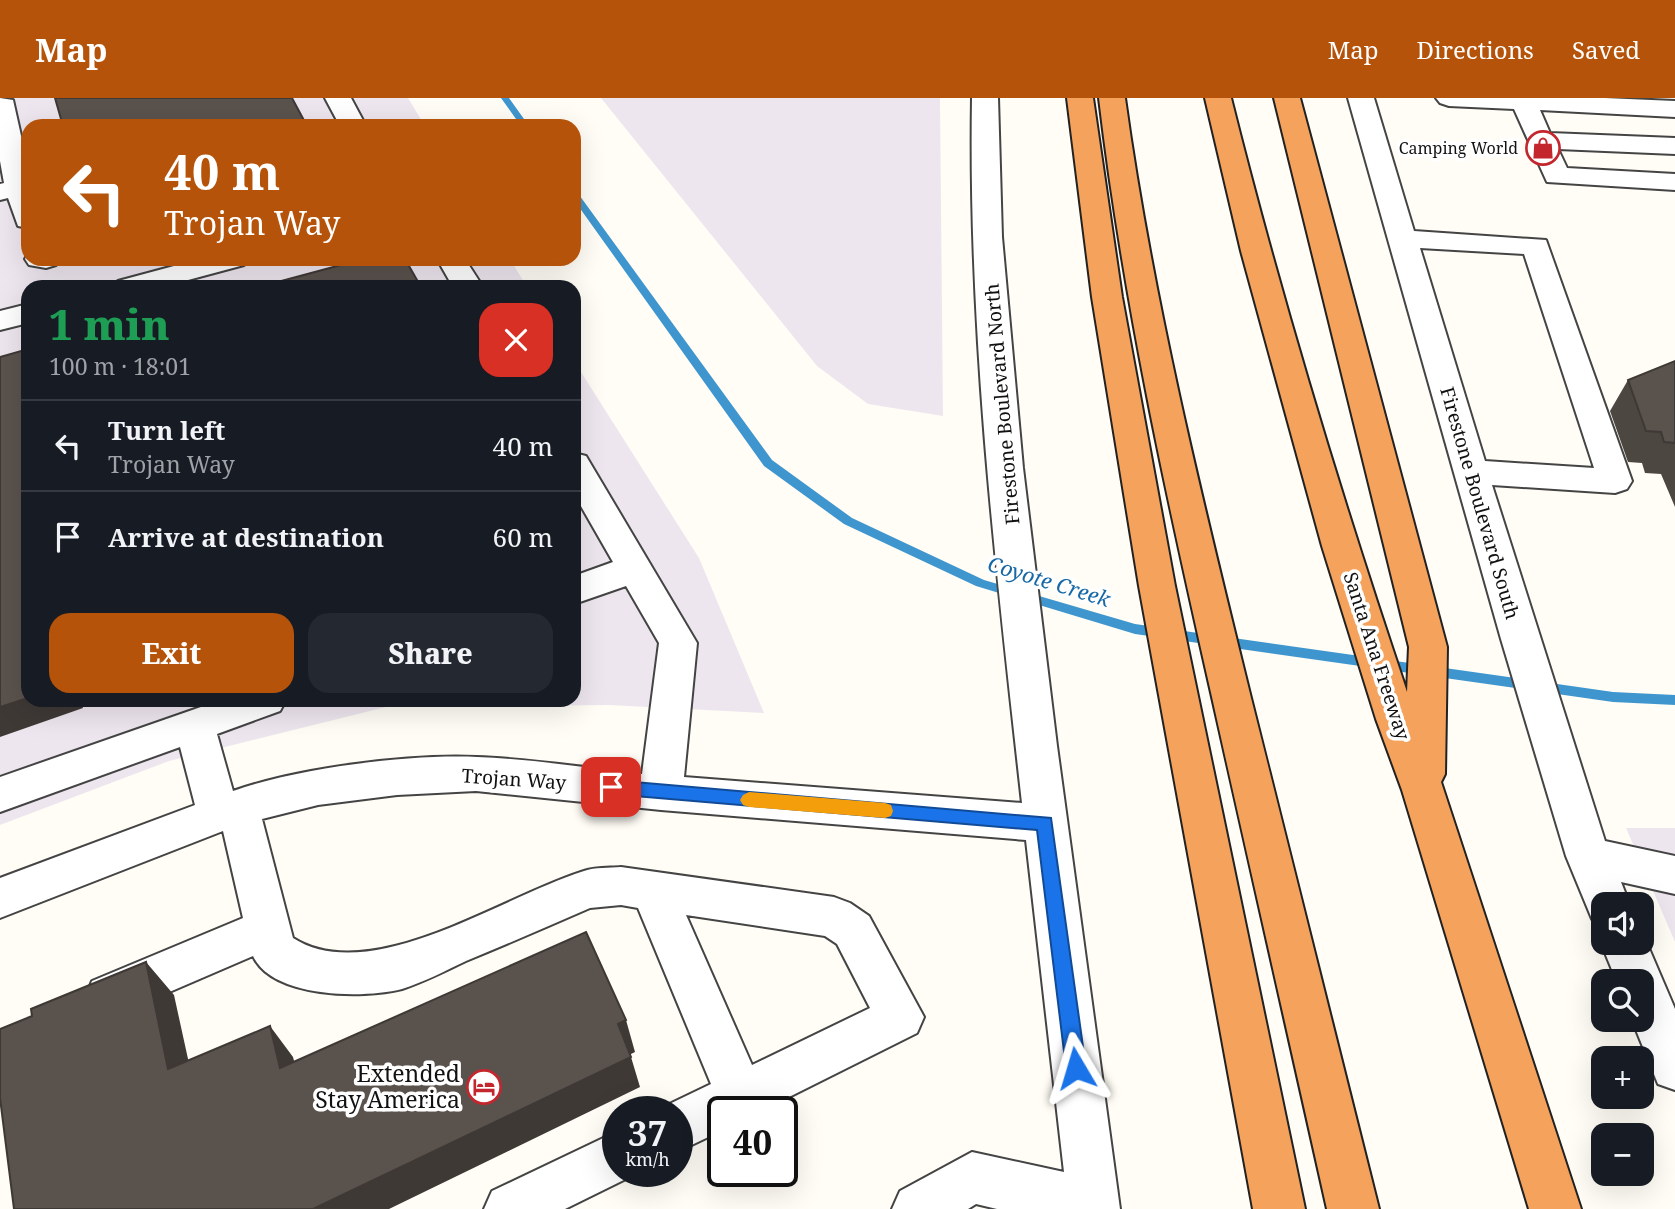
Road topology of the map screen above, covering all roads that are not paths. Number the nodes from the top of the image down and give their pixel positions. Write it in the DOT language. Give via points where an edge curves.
graph roads {
  1 [pos="338,98"];
  2 [pos="985,98"];
  3 [pos="1080,98"];
  4 [pos="1112,98"];
  5 [pos="1218,98"];
  6 [pos="1287,98"];
  7 [pos="1361,98"];
  8 [pos="1448,98"];
  9 [pos="0,100"];
  10 [pos="1522,100"];
  11 [pos="1631,102"];
  12 [pos="1675,109"];
  13 [pos="349,119"];
  14 [pos="1540,140"];
  15 [pos="1675,146"];
  16 [pos="1675,182"];
  17 [pos="9,190"];
  18 [pos="21,209"];
  19 [pos="1402,239"];
  20 [pos="208,266"];
  21 [pos="154,280"];
  22 [pos="21,315"];
  23 [pos="0,321"];
  24 [pos="1472,472"];
  25 [pos="581,476"];
  26 [pos="636,568"];
  27 [pos="581,588"];
  28 [pos="247,707"];
  29 [pos="195,726"];
  30 [pos="1423,790"];
  31 [pos="662,793"];
  32 [pos="0,795"];
  33 [pos="228,810"];
  34 [pos="1045,823"];
  35 [pos="1588,856"];
  36 [pos="1675,876"];
  37 [pos="653,891"];
  38 [pos="1603,892"];
  39 [pos="0,898"];
  40 [pos="268,928"];
  41 [pos="76,1010"];
  42 [pos="1654,1016"];
  43 [pos="1675,1067"];
  44 [pos="741,1096"];
  45 [pos="602,1164"];
  46 [pos="1094,1207"];
  47 [pos="510,1209"];
  48 [pos="918,1209"];
  49 [pos="1279,1209"];
  50 [pos="1353,1209"];
  51 [pos="1555,1209"];
  1 -- 13 [label="street"];
  2 -- 34 [label="street, Firestone Boulevard North" via="993,325"];
  3 -- 49 [label="highway" via="1091,206 1148,537 1203,838"];
  4 -- 50 [label="highway" via="1126,207 1193,536"];
  5 -- 30 [label="highway, Santa Ana Freeway" via="1255,251 1340,546"];
  6 -- 30 [label="highway" via="1428,647"];
  7 -- 19 [label="street, Firestone Boulevard South"];
  8 -- 10 [label="street"];
  9 -- 17 [label="street"];
  10 -- 11 [label="street"];
  10 -- 14 [label="street"];
  11 -- 12 [label="street"];
  14 -- 15 [label="street"];
  14 -- 16 [label="street" via="1557,176"];
  17 -- 18 [label="street"];
  19 -- 24 [label="street, Firestone Boulevard South"];
  19 -- 24 [label="street" via="1536,246 1615,481"];
  20 -- 21 [label="street"];
  22 -- 23 [label="street"];
  24 -- 35 [label="street, Firestone Boulevard South"];
  25 -- 26 [label="street"];
  26 -- 27 [label="street"];
  26 -- 31 [label="street" via="678,643"];
  28 -- 29 [label="street"];
  29 -- 32 [label="street"];
  29 -- 33 [label="street"];
  30 -- 51 [label="highway, Santa Ana Freeway"];
  31 -- 33 [label="street, Trojan Way" via="476,774 318,788"];
  31 -- 34 [label="street, Trojan Way"];
  33 -- 39 [label="street, Trojan Way"];
  33 -- 40 [label="street"];
  34 -- 46 [label="street, Firestone Boulevard North"];
  35 -- 36 [label="street"];
  35 -- 38 [label="street, Firestone Boulevard South"];
  37 -- 40 [label="street" via="587,889 400,968 347,974 299,967 273,950"];
  37 -- 44 [label="street"];
  37 -- 44 [label="street" via="834,918 853,930 900,1017"];
  40 -- 41 [label="street"];
  42 -- 43 [label="street"];
  45 -- 47 [label="street"];
  46 -- 48 [label="street" via="972,1178"];
}
